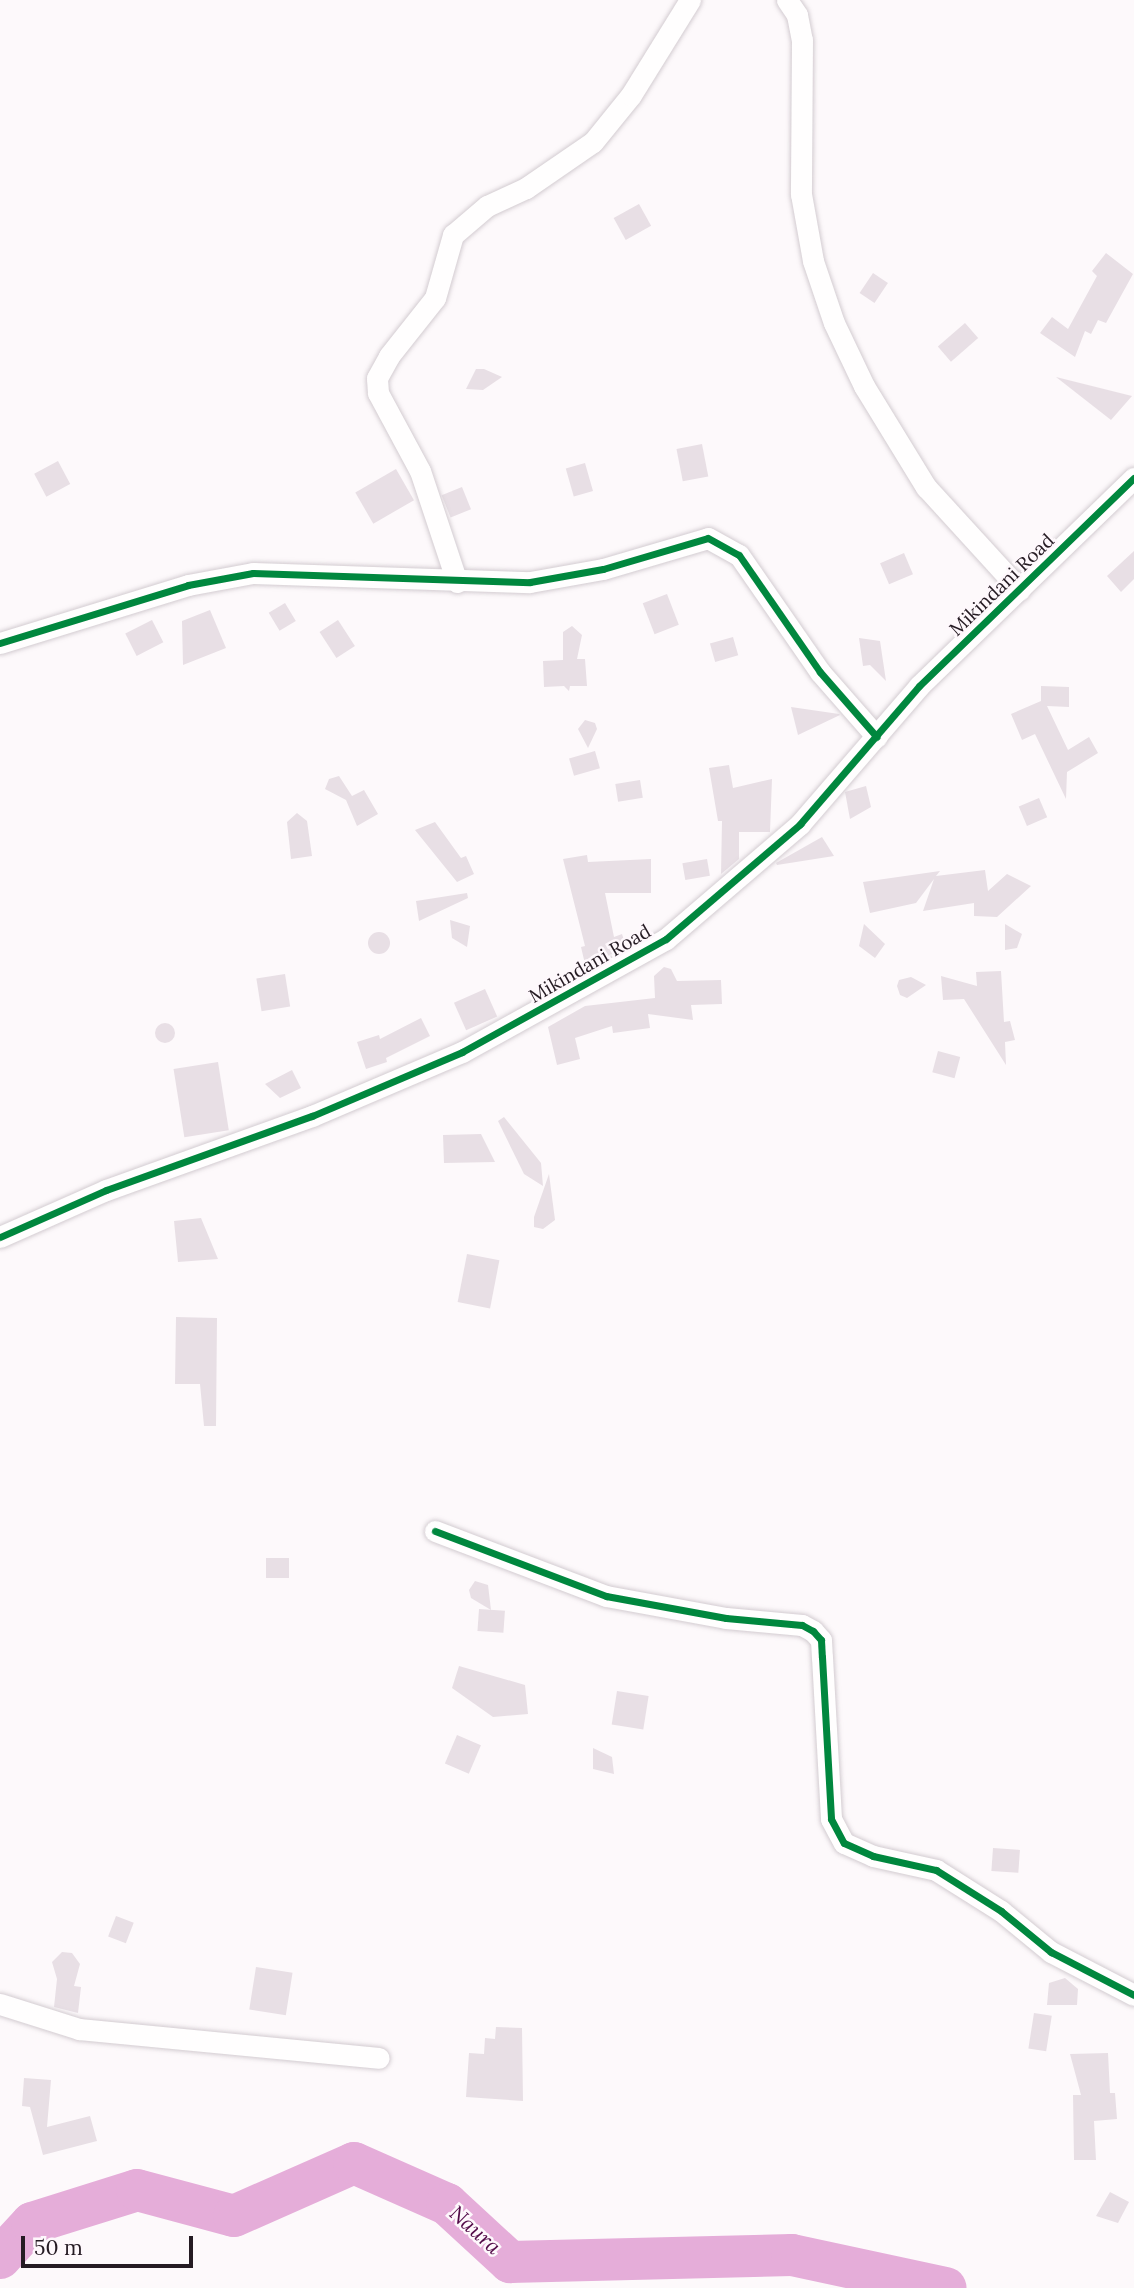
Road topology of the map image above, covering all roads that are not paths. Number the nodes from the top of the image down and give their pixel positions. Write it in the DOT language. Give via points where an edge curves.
graph roads {
  1 [pos="690,0"];
  2 [pos="787,0"];
  3 [pos="1134,478"];
  4 [pos="457,582"];
  5 [pos="1020,590"];
  6 [pos="0,643"];
  7 [pos="877,737"];
  8 [pos="0,1237"];
  9 [pos="435,1531"];
  10 [pos="1134,1995"];
  11 [pos="0,2004"];
  12 [pos="379,2058"];
  1 -- 4 [label="street" via="631,94 593,142 526,188 487,206 453,234 435,298 400,340 377,378 378,393 420,471"];
  2 -- 5 [label="street" via="797,15 802,40 801,194 813,261 834,323 864,386 926,487"];
  3 -- 5 [label="street, Mikindani Road"];
  4 -- 6 [label="street" via="253,573 188,585"];
  4 -- 7 [label="street" via="554,579 708,538 724,544 752,573 833,690"];
  5 -- 7 [label="street, Mikindani Road" via="919,686"];
  7 -- 8 [label="street, Mikindani Road" via="800,824 666,939 571,995 462,1052 349,1100 106,1190"];
  9 -- 10 [label="street" via="606,1596 726,1618 802,1625 813,1631 822,1648 831,1819 844,1843 873,1856 936,1870 1000,1911 1051,1952"];
  11 -- 12 [label="street" via="79,2029"];
}
